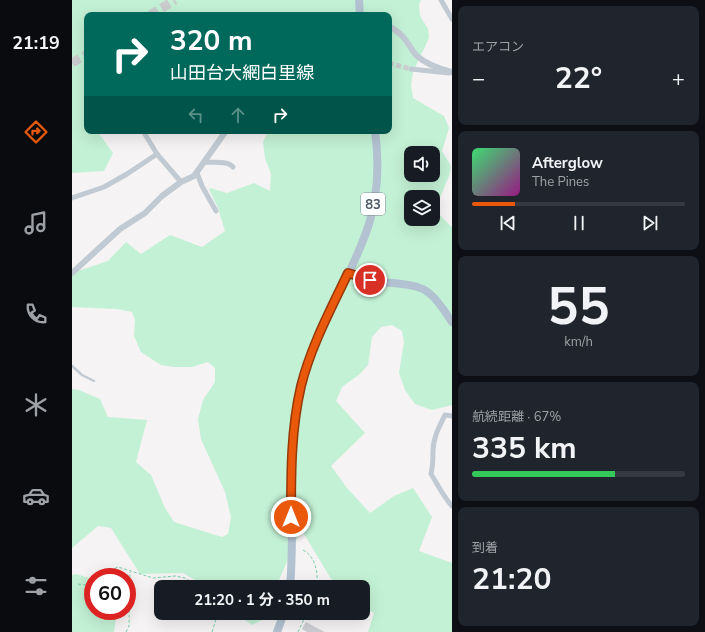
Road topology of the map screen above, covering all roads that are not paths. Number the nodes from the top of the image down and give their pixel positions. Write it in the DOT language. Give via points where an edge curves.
graph roads {
  1 [pos="358,0"];
  2 [pos="442,0"];
  3 [pos="360,12"];
  4 [pos="452,19"];
  5 [pos="392,28"];
  6 [pos="411,68"];
  7 [pos="452,73"];
  8 [pos="145,134"];
  9 [pos="224,134"];
  10 [pos="375,134"];
  11 [pos="158,154"];
  12 [pos="204,162"];
  13 [pos="233,167"];
  14 [pos="196,173"];
  15 [pos="181,182"];
  16 [pos="72,198"];
  17 [pos="216,211"];
  18 [pos="72,273"];
  19 [pos="348,273"];
  20 [pos="452,322"];
  21 [pos="72,366"];
  22 [pos="94,380"];
  23 [pos="452,416"];
  24 [pos="452,506"];
  25 [pos="291,580"];
  26 [pos="281,620"];
  27 [pos="277,632"];
  1 -- 3 [label="main road"];
  2 -- 4 [label="street"];
  5 -- 7 [label="street" via="424,62"];
  6 -- 7 [label="street"];
  8 -- 11 [label="street"];
  9 -- 12 [label="street"];
  10 -- 19 [label="main road, 83" via="377,156 374,200 361,246"];
  11 -- 15 [label="street"];
  11 -- 16 [label="street" via="104,187"];
  12 -- 13 [label="street" via="227,163"];
  12 -- 14 [label="street"];
  14 -- 15 [label="street"];
  14 -- 17 [label="street"];
  15 -- 18 [label="street" via="145,213 120,229"];
  19 -- 20 [label="main road" via="370,280 420,288 435,299"];
  19 -- 25 [label="main road, 83" via="321,329 305,372 298,402 292,456"];
  21 -- 22 [label="lane" via="82,376"];
  23 -- 24 [label="street" via="445,415 436,432 431,474"];
  26 -- 27 [label="main road"];
}
